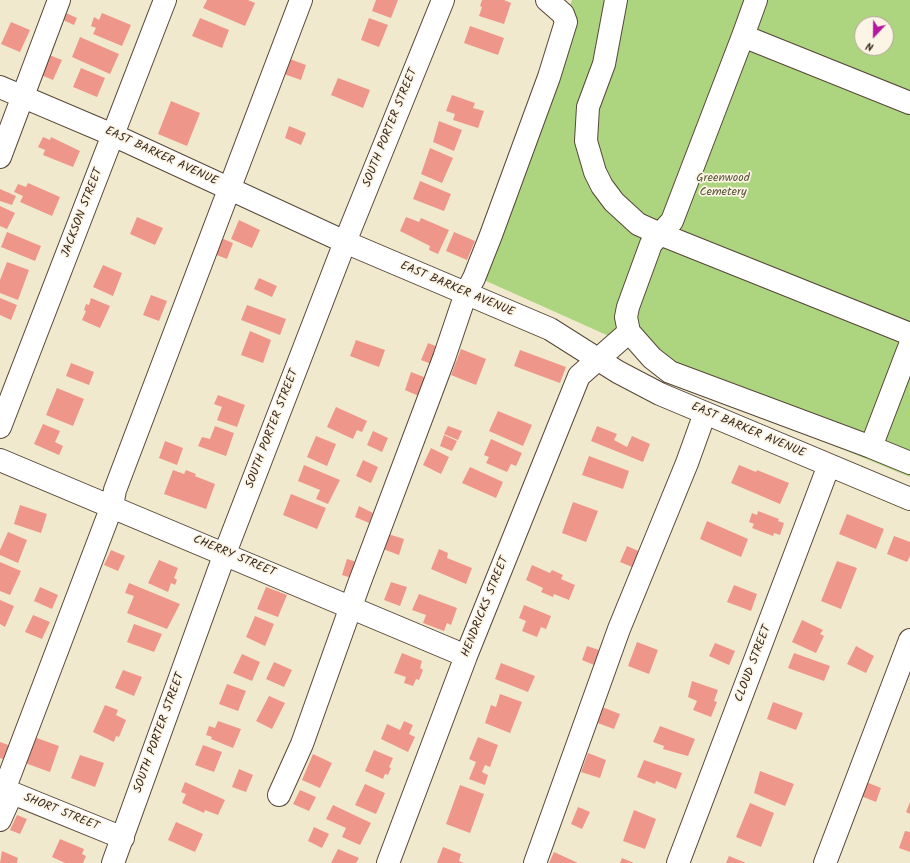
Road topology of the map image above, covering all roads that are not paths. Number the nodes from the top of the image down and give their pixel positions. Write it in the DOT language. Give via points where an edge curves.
graph roads {
  1 [pos="59,0"];
  2 [pos="165,0"];
  3 [pos="301,0"];
  4 [pos="443,0"];
  5 [pos="548,0"];
  6 [pos="615,0"];
  7 [pos="756,0"];
  8 [pos="743,36"];
  9 [pos="0,87"];
  10 [pos="23,97"];
  11 [pos="910,103"];
  12 [pos="113,135"];
  13 [pos="0,157"];
  14 [pos="231,189"];
  15 [pos="660,234"];
  16 [pos="345,242"];
  17 [pos="466,294"];
  18 [pos="629,332"];
  19 [pos="910,334"];
  20 [pos="910,345"];
  21 [pos="599,360"];
  22 [pos="705,413"];
  23 [pos="0,427"];
  24 [pos="871,447"];
  25 [pos="0,460"];
  26 [pos="910,463"];
  27 [pos="829,465"];
  28 [pos="910,499"];
  29 [pos="112,506"];
  30 [pos="225,553"];
  31 [pos="351,607"];
  32 [pos="910,640"];
  33 [pos="466,656"];
  34 [pos="5,790"];
  35 [pos="279,794"];
  36 [pos="0,820"];
  37 [pos="123,838"];
  38 [pos="113,863"];
  39 [pos="388,863"];
  40 [pos="535,863"];
  41 [pos="678,863"];
  42 [pos="825,863"];
  1 -- 10 [label="street"];
  2 -- 12 [label="street, JACKSON STREET"];
  3 -- 14 [label="street" via="252,126"];
  4 -- 16 [label="street, SOUTH PORTER STREET"];
  5 -- 17 [label="street" via="563,14 566,22 549,77 491,235"];
  6 -- 15 [label="street" via="604,64 588,107 586,141 595,172 614,202 638,224"];
  7 -- 8 [label="street"];
  8 -- 11 [label="street"];
  8 -- 15 [label="street" via="672,221"];
  9 -- 10 [label="street, EAST BARKER AVENUE"];
  10 -- 12 [label="street, EAST BARKER AVENUE"];
  10 -- 13 [label="street"];
  12 -- 14 [label="street, EAST BARKER AVENUE"];
  12 -- 23 [label="street, JACKSON STREET"];
  14 -- 16 [label="street, EAST BARKER AVENUE"];
  14 -- 29 [label="street" via="115,490"];
  15 -- 18 [label="street" via="652,244 628,307 626,317"];
  15 -- 19 [label="street"];
  16 -- 17 [label="street, EAST BARKER AVENUE"];
  16 -- 30 [label="street, SOUTH PORTER STREET"];
  17 -- 21 [label="street, EAST BARKER AVENUE" via="550,330"];
  17 -- 31 [label="street"];
  18 -- 21 [label="street, HENDRICKS STREET"];
  18 -- 24 [label="street" via="652,358 670,372"];
  20 -- 24 [label="street"];
  21 -- 22 [label="street, EAST BARKER AVENUE" via="660,394"];
  21 -- 33 [label="street, HENDRICKS STREET" via="579,376"];
  22 -- 27 [label="street, EAST BARKER AVENUE"];
  22 -- 40 [label="street" via="619,629"];
  24 -- 26 [label="street"];
  25 -- 29 [label="street, CHERRY STREET"];
  27 -- 28 [label="street, EAST BARKER AVENUE"];
  27 -- 41 [label="street, CLOUD STREET"];
  29 -- 30 [label="street, CHERRY STREET"];
  29 -- 34 [label="street"];
  30 -- 31 [label="street, CHERRY STREET"];
  30 -- 37 [label="street, SOUTH PORTER STREET"];
  31 -- 33 [label="street, CHERRY STREET"];
  31 -- 35 [label="street" via="302,744"];
  32 -- 42 [label="street"];
  33 -- 39 [label="street, HENDRICKS STREET"];
  34 -- 36 [label="street"];
  34 -- 37 [label="street, SHORT STREET"];
  37 -- 38 [label="street, SOUTH PORTER STREET"];
}
